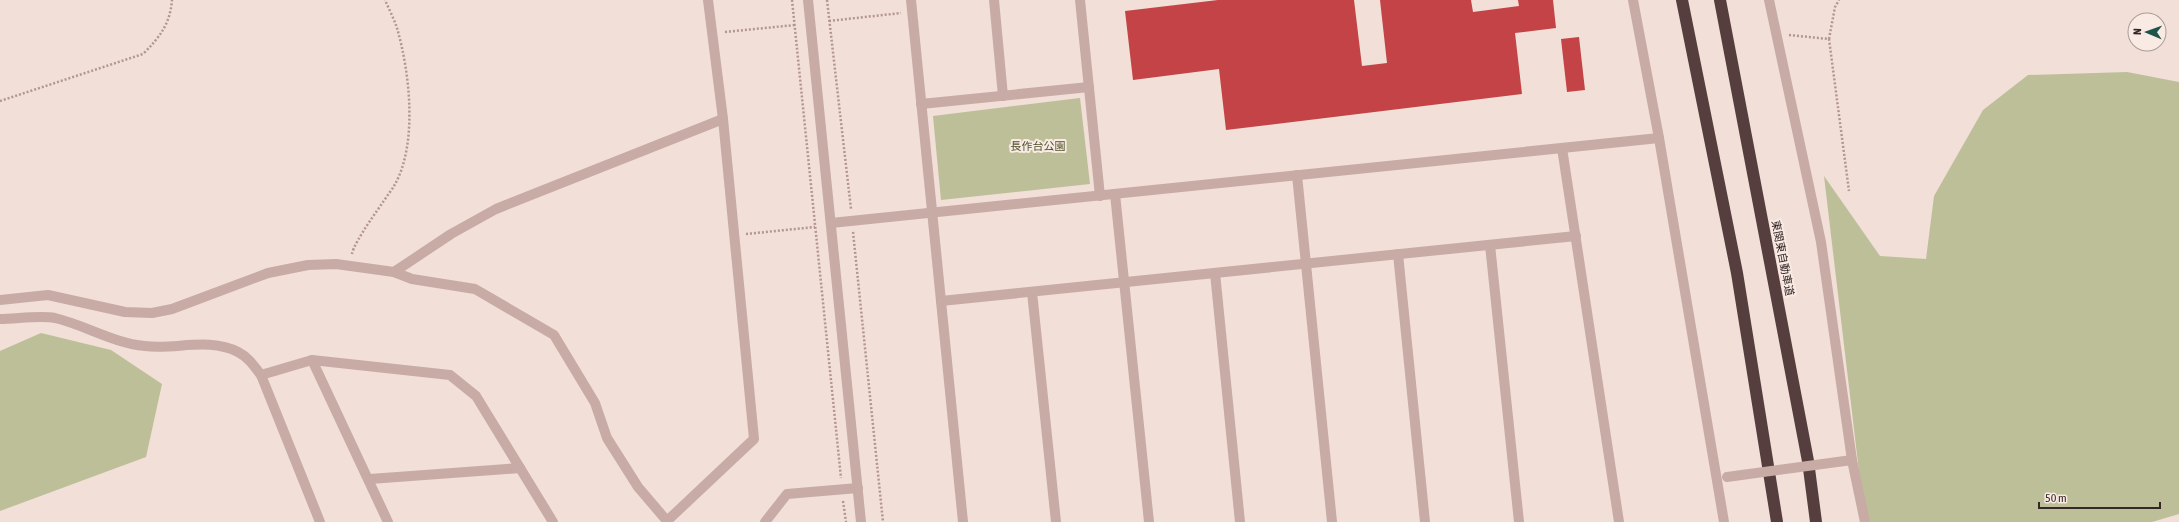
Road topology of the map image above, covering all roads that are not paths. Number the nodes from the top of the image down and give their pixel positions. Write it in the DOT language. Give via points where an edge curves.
graph roads {
  1 [pos="708,0"];
  2 [pos="808,0"];
  3 [pos="911,0"];
  4 [pos="994,0"];
  5 [pos="1080,0"];
  6 [pos="1633,0"];
  7 [pos="1682,0"];
  8 [pos="1720,0"];
  9 [pos="1769,0"];
  10 [pos="1088,87"];
  11 [pos="1003,96"];
  12 [pos="921,104"];
  13 [pos="723,119"];
  14 [pos="1659,138"];
  15 [pos="1562,148"];
  16 [pos="1297,176"];
  17 [pos="1115,194"];
  18 [pos="1100,196"];
  19 [pos="932,213"];
  20 [pos="831,223"];
  21 [pos="1576,236"];
  22 [pos="1490,245"];
  23 [pos="1398,254"];
  24 [pos="1306,264"];
  25 [pos="394,272"];
  26 [pos="1215,273"];
  27 [pos="1124,282"];
  28 [pos="1032,292"];
  29 [pos="0,300"];
  30 [pos="941,301"];
  31 [pos="0,319"];
  32 [pos="312,360"];
  33 [pos="261,375"];
  34 [pos="1852,460"];
  35 [pos="520,468"];
  36 [pos="370,479"];
  37 [pos="1716,479"];
  38 [pos="858,488"];
  39 [pos="320,522"];
  40 [pos="388,522"];
  41 [pos="553,522"];
  42 [pos="765,522"];
  43 [pos="862,522"];
  44 [pos="963,522"];
  45 [pos="1056,522"];
  46 [pos="1149,522"];
  47 [pos="1240,522"];
  48 [pos="1332,522"];
  49 [pos="1425,522"];
  50 [pos="1519,522"];
  51 [pos="1619,522"];
  52 [pos="1724,522"];
  53 [pos="1776,522"];
  54 [pos="1816,522"];
  55 [pos="1865,522"];
  1 -- 13 [label="street"];
  2 -- 20 [label="street"];
  3 -- 12 [label="street"];
  4 -- 11 [label="street"];
  5 -- 10 [label="street"];
  6 -- 14 [label="street"];
  7 -- 53 [label="highway" via="1737,273"];
  8 -- 54 [label="highway, 東関東自動車道" via="1808,461"];
  9 -- 34 [label="street" via="1822,242"];
  10 -- 11 [label="street"];
  10 -- 18 [label="street"];
  11 -- 12 [label="street"];
  12 -- 19 [label="street"];
  13 -- 25 [label="street" via="496,209 451,234"];
  13 -- 25 [label="street" via="754,439 667,521 638,487 607,438 595,403 554,335 475,289 412,280"];
  14 -- 15 [label="street"];
  14 -- 37 [label="street"];
  15 -- 16 [label="street"];
  15 -- 21 [label="street"];
  16 -- 17 [label="street"];
  16 -- 24 [label="street"];
  17 -- 18 [label="street"];
  17 -- 27 [label="street"];
  18 -- 19 [label="street"];
  19 -- 20 [label="street"];
  19 -- 30 [label="street"];
  20 -- 38 [label="street"];
  21 -- 22 [label="street"];
  21 -- 51 [label="street"];
  22 -- 23 [label="street"];
  22 -- 50 [label="street"];
  23 -- 24 [label="street"];
  23 -- 49 [label="street"];
  24 -- 26 [label="street"];
  24 -- 48 [label="street"];
  25 -- 29 [label="street" via="336,264 308,265 268,273 172,309 152,313 125,312 48,295"];
  26 -- 27 [label="street"];
  26 -- 47 [label="street"];
  27 -- 28 [label="street"];
  27 -- 46 [label="street"];
  28 -- 30 [label="street"];
  28 -- 45 [label="street"];
  30 -- 44 [label="street"];
  31 -- 33 [label="street" via="54,318 144,346 207,344 237,351 250,360"];
  32 -- 33 [label="street"];
  32 -- 35 [label="street" via="450,375 476,396"];
  32 -- 36 [label="street"];
  33 -- 39 [label="street"];
  34 -- 37 [label="street, bridge"];
  34 -- 55 [label="street"];
  35 -- 36 [label="street"];
  35 -- 41 [label="street"];
  36 -- 40 [label="street"];
  37 -- 52 [label="street"];
  38 -- 42 [label="street" via="787,494"];
  38 -- 43 [label="street"];
}
